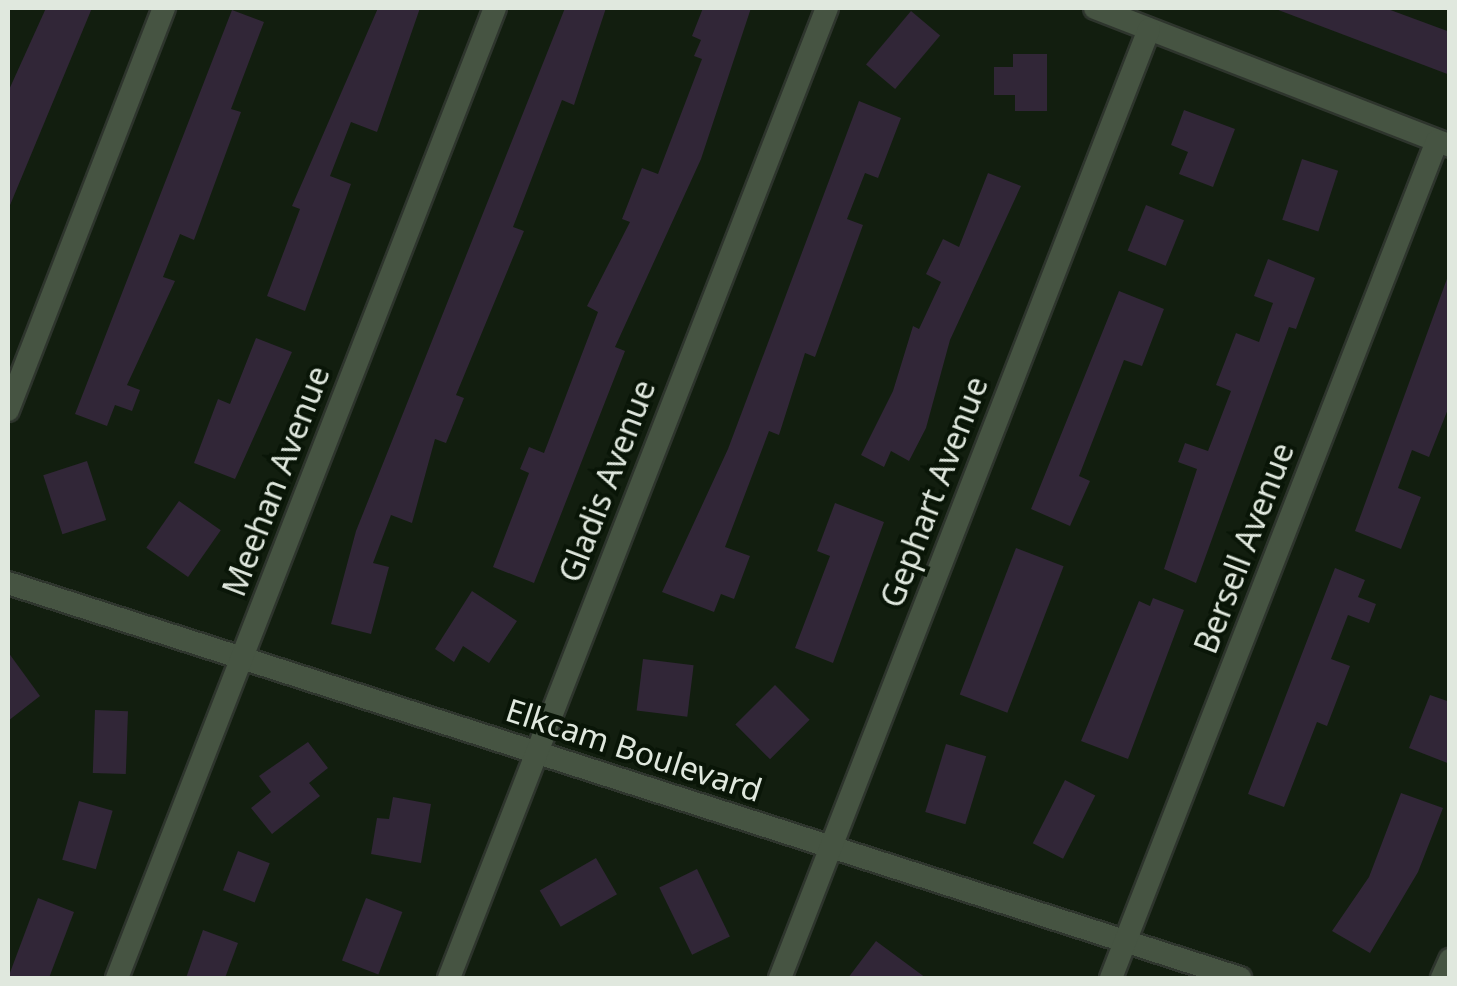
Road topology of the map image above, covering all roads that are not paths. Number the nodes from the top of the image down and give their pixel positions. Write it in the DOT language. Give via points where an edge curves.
graph roads {
  1 [pos="164,8"];
  2 [pos="495,8"];
  3 [pos="827,8"];
  4 [pos="1095,8"];
  5 [pos="1150,29"];
  6 [pos="1443,143"];
  7 [pos="8,410"];
  8 [pos="8,583"];
  9 [pos="242,658"];
  10 [pos="536,753"];
  11 [pos="831,848"];
  12 [pos="1126,942"];
  13 [pos="1450,960"];
  14 [pos="117,978"];
  15 [pos="448,978"];
  16 [pos="780,978"];
  17 [pos="1111,978"];
  18 [pos="1240,978"];
  19 [pos="1442,978"];
  1 -- 7 [label="street"];
  2 -- 9 [label="street, Meehan Avenue"];
  3 -- 10 [label="street, Gladis Avenue"];
  4 -- 5 [label="street"];
  5 -- 6 [label="street"];
  5 -- 11 [label="street, Gephart Avenue"];
  6 -- 12 [label="street, Bersell Avenue"];
  8 -- 9 [label="street, Elkcam Boulevard"];
  9 -- 10 [label="street, Elkcam Boulevard"];
  9 -- 14 [label="street, Meehan Avenue"];
  10 -- 11 [label="street, Elkcam Boulevard"];
  10 -- 15 [label="street, Gladis Avenue"];
  11 -- 12 [label="street, Elkcam Boulevard"];
  11 -- 16 [label="street, Gephart Avenue"];
  12 -- 17 [label="street, Bersell Avenue"];
  12 -- 18 [label="street, Elkcam Boulevard"];
  13 -- 19 [label="street"];
}
